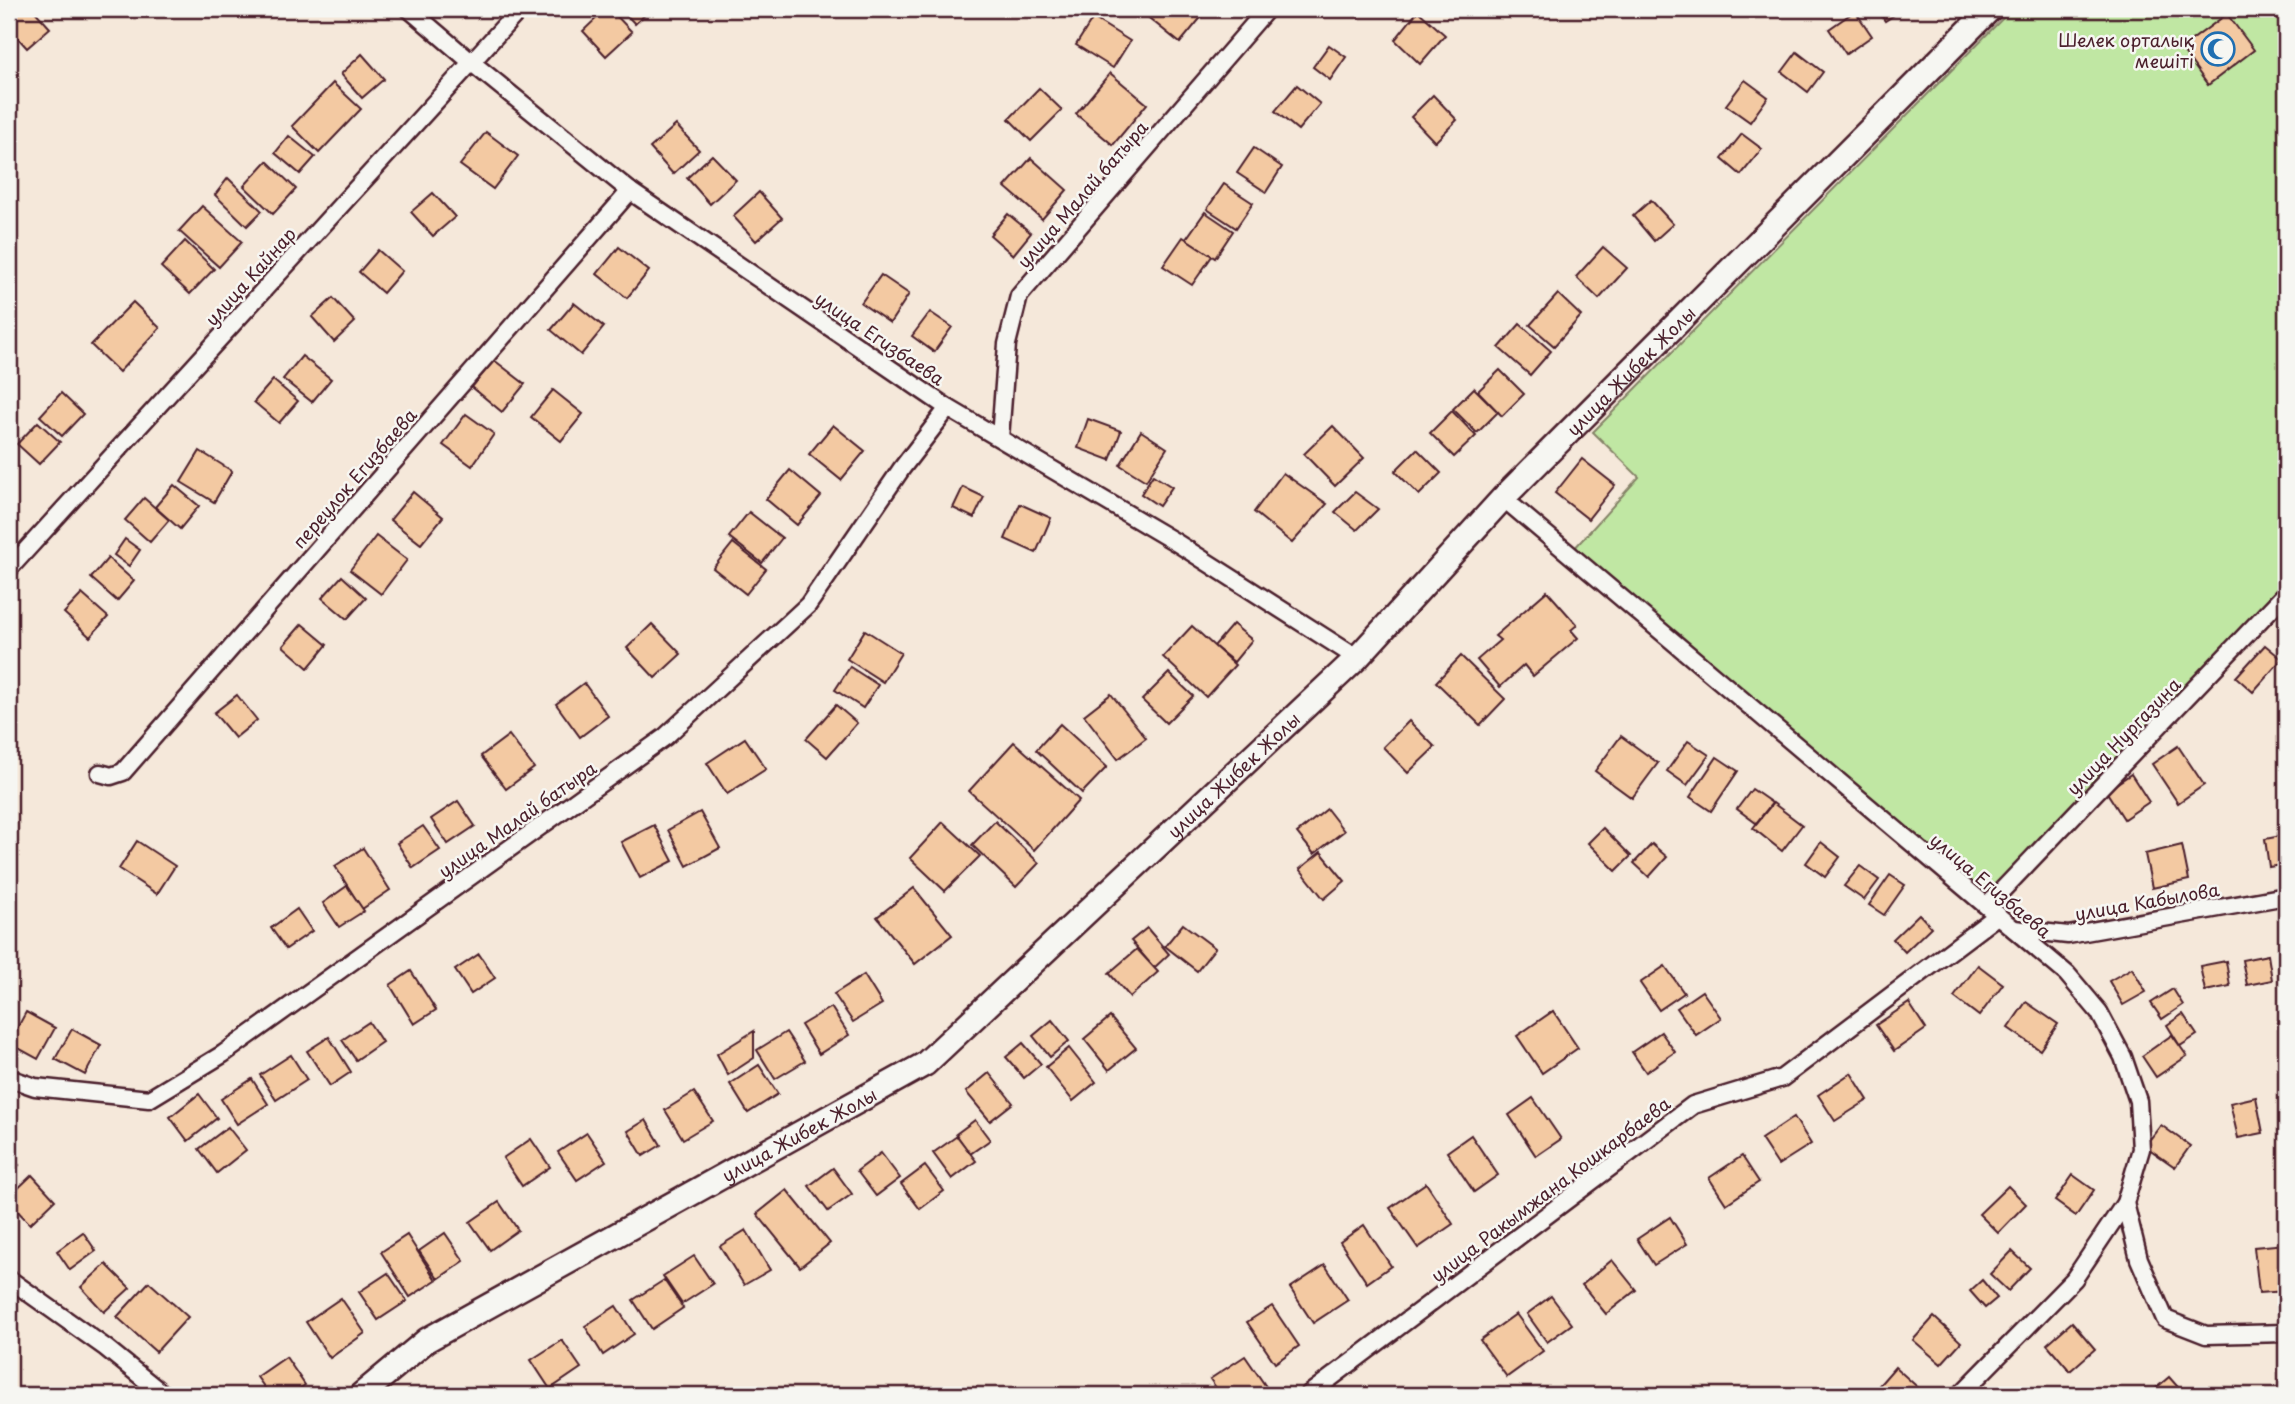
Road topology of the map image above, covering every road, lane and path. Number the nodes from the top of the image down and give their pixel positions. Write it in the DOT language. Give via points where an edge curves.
graph roads {
  1 [pos="409,9"];
  2 [pos="520,9"];
  3 [pos="1267,9"];
  4 [pos="1990,9"];
  5 [pos="471,62"];
  6 [pos="630,191"];
  7 [pos="948,408"];
  8 [pos="1000,438"];
  9 [pos="1503,498"];
  10 [pos="9,569"];
  11 [pos="2286,593"];
  12 [pos="1357,658"];
  13 [pos="100,773"];
  14 [pos="2286,896"];
  15 [pos="1992,911"];
  16 [pos="2014,929"];
  17 [pos="9,1078"];
  18 [pos="2125,1203"];
  19 [pos="9,1279"];
  20 [pos="2286,1333"];
  21 [pos="164,1395"];
  22 [pos="361,1395"];
  23 [pos="1308,1395"];
  24 [pos="1960,1395"];
  1 -- 5 [label="street, улица Егизбаева"];
  2 -- 5 [label="street, улица Кайнар"];
  3 -- 8 [label="street, улица Малай батыра" via="1019,296 1007,344"];
  4 -- 9 [label="main road, улица Жибек Жолы"];
  5 -- 6 [label="street, улица Егизбаева"];
  5 -- 10 [label="street, улица Кайнар"];
  6 -- 7 [label="street, улица Егизбаева"];
  6 -- 13 [label="street, переулок Егизбаева" via="123,772"];
  7 -- 8 [label="street, улица Егизбаева"];
  7 -- 17 [label="street, улица Малай батыра" via="808,605 665,737 223,1054 149,1099 35,1087"];
  8 -- 12 [label="street, улица Егизбаева"];
  9 -- 12 [label="main road, улица Жибек Жолы"];
  9 -- 15 [label="street, улица Егизбаева"];
  11 -- 15 [label="street, улица Нургазина"];
  12 -- 22 [label="main road, улица Жибек Жолы" via="925,1064 427,1340"];
  14 -- 16 [label="street, улица Кабылова" via="2068,935"];
  15 -- 16 [label="street, улица Егизбаева"];
  15 -- 23 [label="street, улица Ракымжана Кошкарбаева" via="1782,1077 1693,1105"];
  16 -- 18 [label="street, улица Егизбаева" via="2067,974 2099,1012 2123,1057 2138,1101 2141,1149"];
  18 -- 20 [label="street" via="2139,1259 2165,1319 2206,1335"];
  18 -- 24 [label="street, улица Егизбаева" via="2074,1279"];
  19 -- 21 [label="street"];
}
